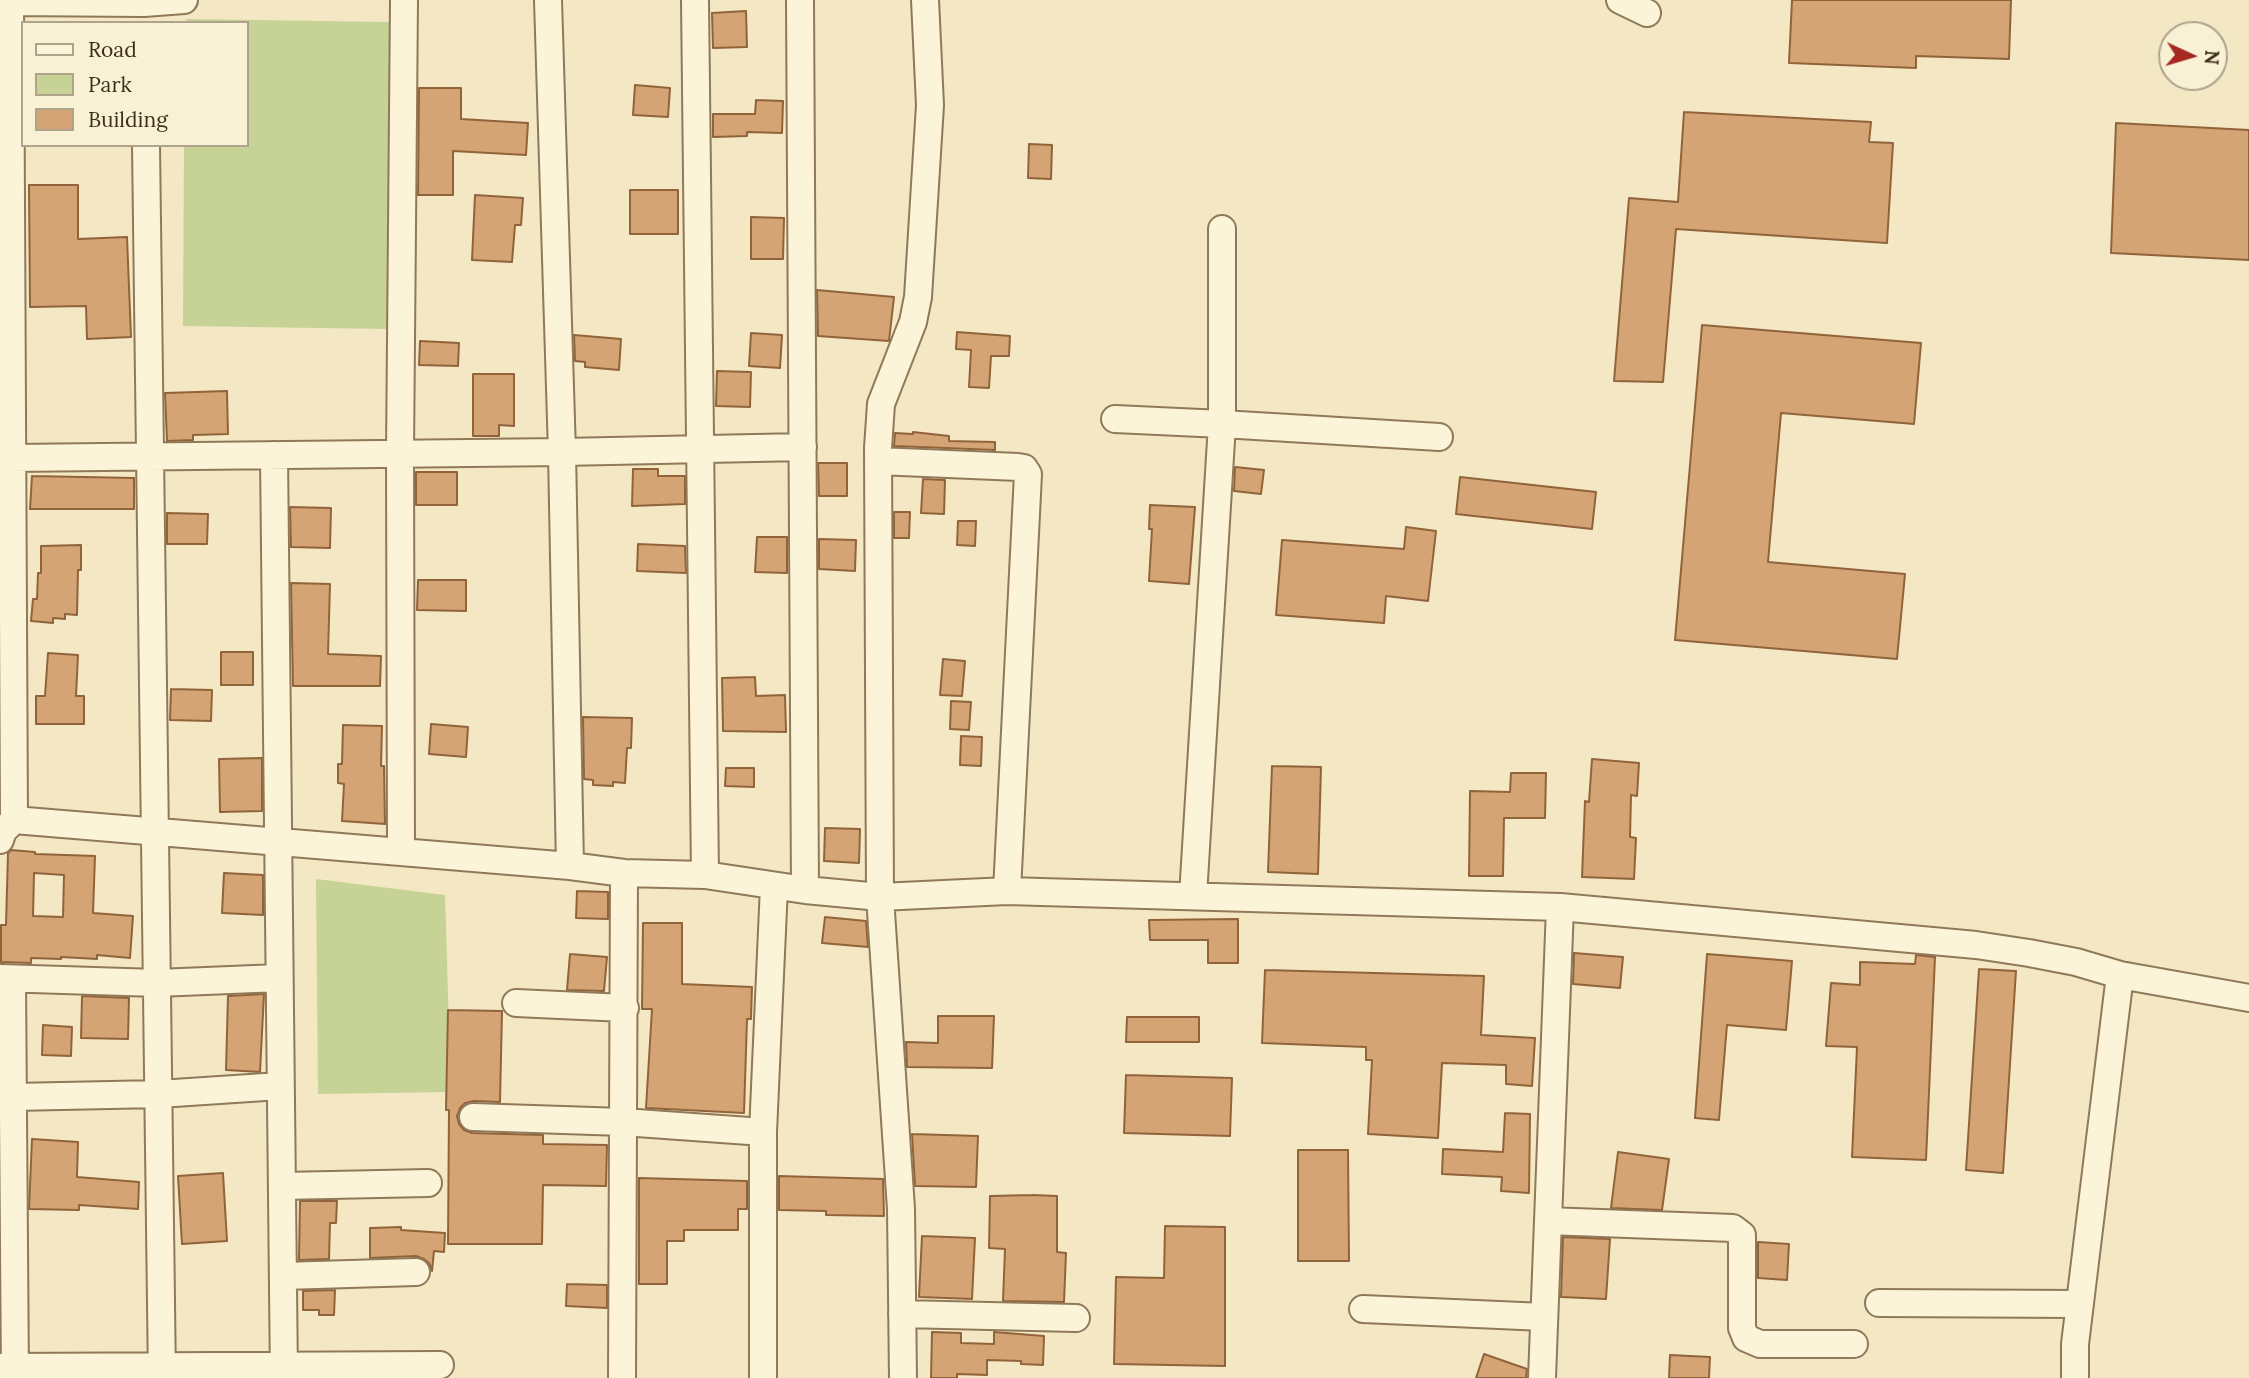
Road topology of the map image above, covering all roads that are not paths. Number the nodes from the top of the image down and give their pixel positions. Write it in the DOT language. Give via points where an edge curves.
graph roads {
  1 [pos="184,0"];
  2 [pos="404,0"];
  3 [pos="548,0"];
  4 [pos="695,0"];
  5 [pos="800,0"];
  6 [pos="925,0"];
  7 [pos="1620,0"];
  8 [pos="10,1"];
  9 [pos="144,8"];
  10 [pos="1647,13"];
  11 [pos="146,147"];
  12 [pos="1222,229"];
  13 [pos="1115,419"];
  14 [pos="1222,424"];
  15 [pos="1439,437"];
  16 [pos="803,447"];
  17 [pos="700,450"];
  18 [pos="562,452"];
  19 [pos="400,454"];
  20 [pos="274,455"];
  21 [pos="150,457"];
  22 [pos="12,458"];
  23 [pos="878,460"];
  24 [pos="7,830"];
  25 [pos="155,831"];
  26 [pos="278,842"];
  27 [pos="401,852"];
  28 [pos="570,866"];
  29 [pos="624,873"];
  30 [pos="705,875"];
  31 [pos="774,886"];
  32 [pos="805,890"];
  33 [pos="1007,891"];
  34 [pos="1193,896"];
  35 [pos="880,897"];
  36 [pos="1560,907"];
  37 [pos="2120,975"];
  38 [pos="279,978"];
  39 [pos="6,979"];
  40 [pos="157,983"];
  41 [pos="2249,998"];
  42 [pos="516,1003"];
  43 [pos="625,1008"];
  44 [pos="281,1086"];
  45 [pos="9,1088"];
  46 [pos="159,1094"];
  47 [pos="472,1117"];
  48 [pos="623,1122"];
  49 [pos="763,1132"];
  50 [pos="428,1182"];
  51 [pos="282,1186"];
  52 [pos="1548,1221"];
  53 [pos="416,1272"];
  54 [pos="283,1276"];
  55 [pos="1879,1303"];
  56 [pos="2080,1304"];
  57 [pos="1363,1309"];
  58 [pos="902,1314"];
  59 [pos="1544,1317"];
  60 [pos="1076,1318"];
  61 [pos="1854,1344"];
  62 [pos="440,1365"];
  63 [pos="10,1371"];
  64 [pos="162,1372"];
  65 [pos="284,1372"];
  66 [pos="388,1372"];
  67 [pos="622,1378"];
  68 [pos="763,1378"];
  69 [pos="903,1378"];
  70 [pos="1542,1378"];
  71 [pos="2075,1378"];
  1 -- 9 [label="street"];
  2 -- 19 [label="street"];
  3 -- 18 [label="street"];
  4 -- 17 [label="street"];
  5 -- 16 [label="street"];
  6 -- 23 [label="street" via="930,105 918,297 881,404"];
  7 -- 10 [label="street"];
  8 -- 9 [label="street"];
  8 -- 22 [label="street"];
  11 -- 21 [label="street"];
  12 -- 14 [label="street"];
  13 -- 14 [label="street"];
  14 -- 15 [label="street"];
  14 -- 34 [label="street"];
  16 -- 17 [label="street"];
  16 -- 32 [label="street"];
  17 -- 18 [label="street"];
  17 -- 30 [label="street"];
  18 -- 19 [label="street"];
  18 -- 28 [label="street"];
  19 -- 20 [label="street"];
  19 -- 27 [label="street"];
  20 -- 21 [label="street"];
  20 -- 26 [label="street"];
  21 -- 22 [label="street"];
  21 -- 25 [label="street"];
  22 -- 24 [label="street"];
  23 -- 33 [label="street" via="1018,467 1028,474"];
  23 -- 35 [label="street"];
  24 -- 25 [label="street"];
  25 -- 26 [label="street"];
  25 -- 40 [label="street"];
  26 -- 27 [label="street"];
  26 -- 38 [label="street"];
  27 -- 28 [label="street"];
  28 -- 29 [label="street"];
  29 -- 30 [label="street"];
  29 -- 43 [label="street"];
  30 -- 31 [label="street"];
  31 -- 32 [label="street"];
  31 -- 49 [label="street"];
  32 -- 35 [label="street"];
  33 -- 34 [label="street"];
  33 -- 35 [label="street"];
  34 -- 36 [label="street"];
  35 -- 58 [label="street" via="901,1209"];
  36 -- 37 [label="street" via="1976,945 2076,962"];
  36 -- 52 [label="street"];
  37 -- 41 [label="street"];
  37 -- 56 [label="street"];
  38 -- 40 [label="street"];
  38 -- 44 [label="street"];
  39 -- 40 [label="street"];
  39 -- 45 [label="street"];
  40 -- 46 [label="street"];
  42 -- 43 [label="street"];
  43 -- 48 [label="street"];
  44 -- 46 [label="street"];
  44 -- 51 [label="street"];
  45 -- 46 [label="street"];
  45 -- 63 [label="street"];
  46 -- 64 [label="street"];
  47 -- 48 [label="street"];
  48 -- 49 [label="street"];
  48 -- 67 [label="street"];
  49 -- 68 [label="street"];
  50 -- 51 [label="street"];
  51 -- 54 [label="street"];
  52 -- 59 [label="street"];
  52 -- 61 [label="street" via="1733,1228 1742,1236 1742,1328 1746,1338 1760,1344"];
  53 -- 54 [label="street"];
  54 -- 65 [label="street"];
  55 -- 56 [label="street"];
  56 -- 71 [label="street"];
  57 -- 59 [label="street"];
  58 -- 60 [label="street"];
  58 -- 69 [label="street"];
  59 -- 70 [label="street"];
  62 -- 66 [label="street"];
  63 -- 64 [label="street"];
  64 -- 65 [label="street"];
  65 -- 66 [label="street"];
}
